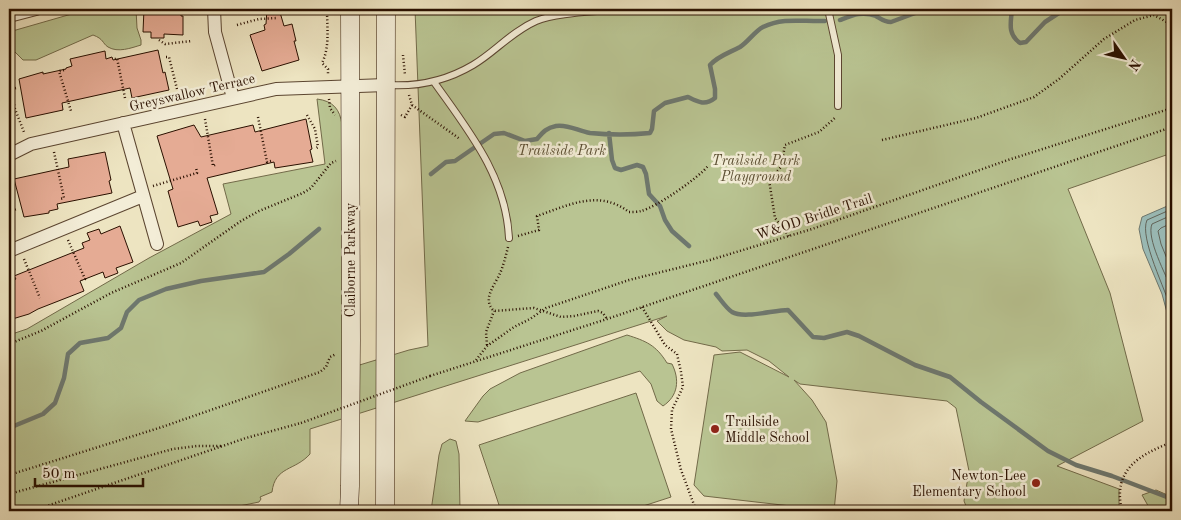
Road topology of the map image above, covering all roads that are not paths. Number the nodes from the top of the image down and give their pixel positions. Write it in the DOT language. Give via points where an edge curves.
graph roads {
  1 [pos="36,9"];
  2 [pos="214,9"];
  3 [pos="350,9"];
  4 [pos="386,9"];
  5 [pos="620,9"];
  6 [pos="828,9"];
  7 [pos="9,16"];
  8 [pos="434,82"];
  9 [pos="386,85"];
  10 [pos="350,86"];
  11 [pos="233,98"];
  12 [pos="838,106"];
  13 [pos="123,123"];
  14 [pos="9,155"];
  15 [pos="148,191"];
  16 [pos="509,238"];
  17 [pos="157,244"];
  18 [pos="9,250"];
  19 [pos="349,511"];
  20 [pos="385,511"];
  1 -- 7 [label="street"];
  2 -- 11 [label="street" via="214,32"];
  3 -- 10 [label="main road, Claiborne Parkway"];
  4 -- 9 [label="main road"];
  5 -- 8 [label="lane" via="539,20 521,28 473,65"];
  6 -- 12 [label="lane" via="838,55"];
  8 -- 9 [label="lane"];
  8 -- 16 [label="lane" via="490,165 509,227"];
  9 -- 10 [label="street, Greyswallow Terrace"];
  9 -- 20 [label="main road"];
  10 -- 11 [label="street, Greyswallow Terrace" via="276,89"];
  10 -- 19 [label="main road, Claiborne Parkway"];
  11 -- 13 [label="street, Greyswallow Terrace"];
  13 -- 14 [label="street, Greyswallow Terrace" via="31,144"];
  13 -- 15 [label="street"];
  15 -- 17 [label="street"];
  15 -- 18 [label="street"];
}
